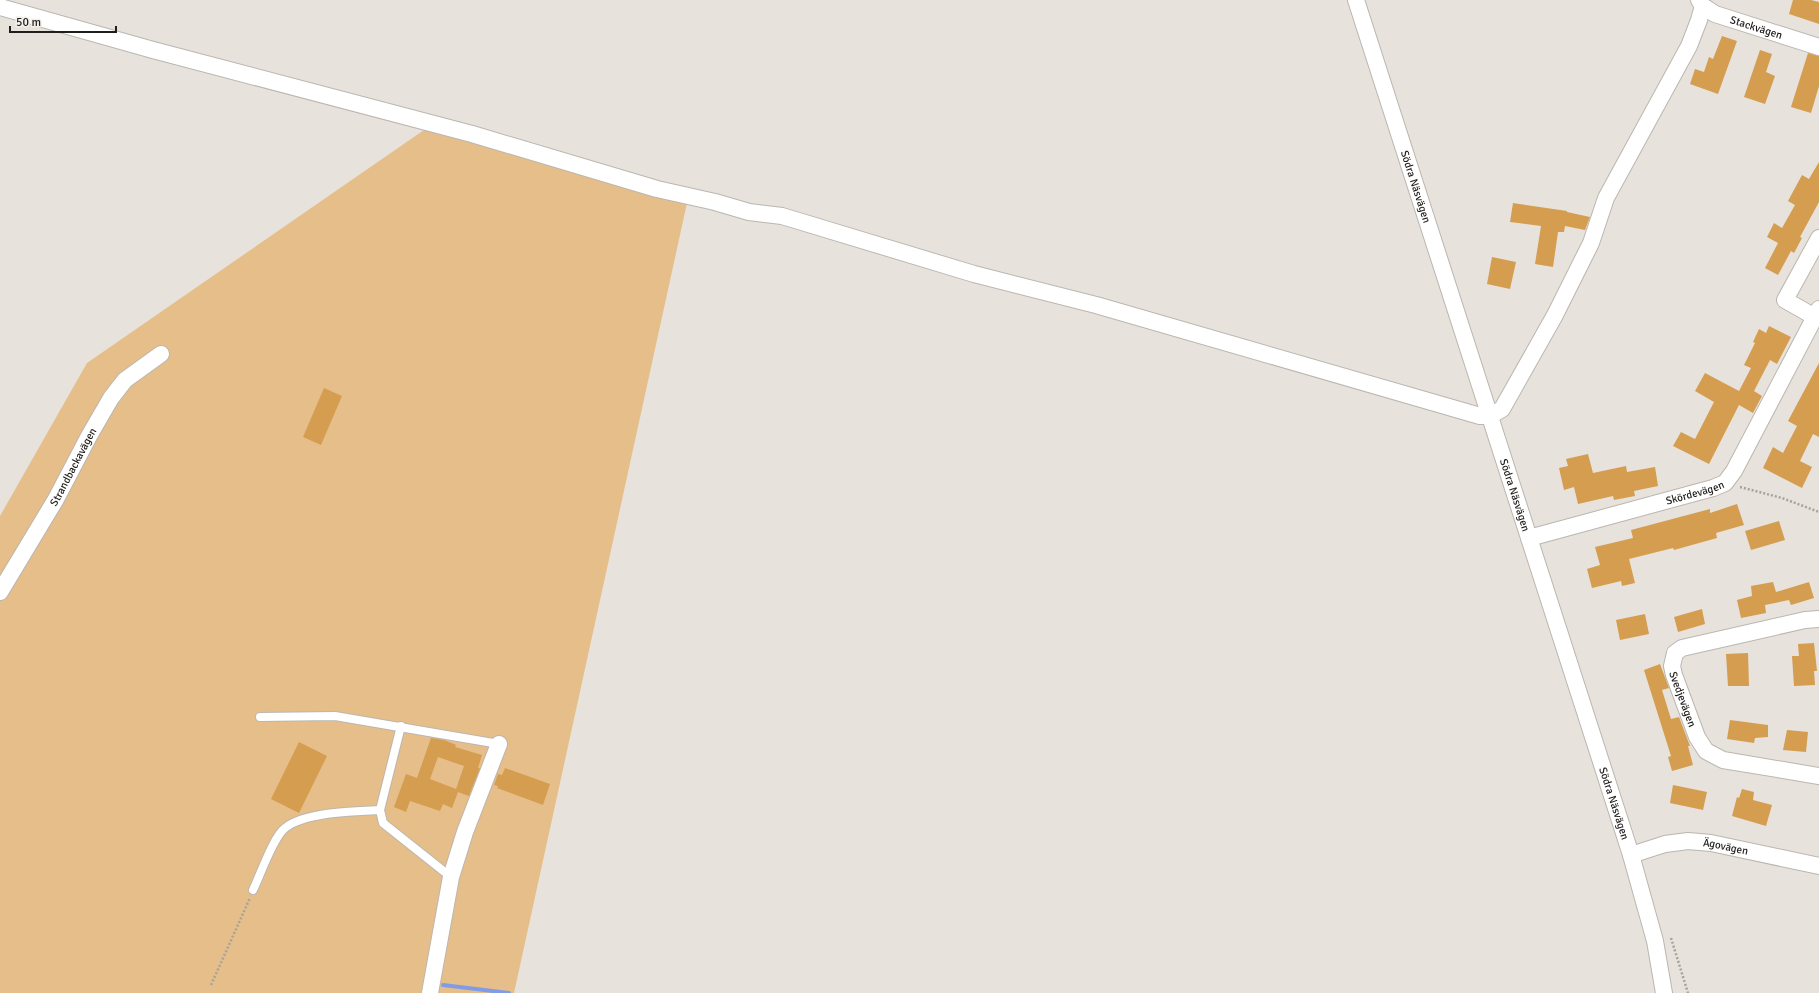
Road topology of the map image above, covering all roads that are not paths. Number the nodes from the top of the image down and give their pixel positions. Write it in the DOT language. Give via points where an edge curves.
graph roads {
  1 [pos="1356,0"];
  2 [pos="1701,3"];
  3 [pos="0,7"];
  4 [pos="1819,47"];
  5 [pos="1819,238"];
  6 [pos="1817,313"];
  7 [pos="161,354"];
  8 [pos="1490,416"];
  9 [pos="1529,538"];
  10 [pos="0,592"];
  11 [pos="1819,619"];
  12 [pos="260,717"];
  13 [pos="402,726"];
  14 [pos="500,744"];
  15 [pos="1819,776"];
  16 [pos="380,810"];
  17 [pos="1632,855"];
  18 [pos="1819,866"];
  19 [pos="451,877"];
  20 [pos="253,890"];
  21 [pos="430,993"];
  22 [pos="1664,993"];
  1 -- 8 [label="street, Södra Näsvägen"];
  2 -- 4 [label="street, Stackvägen" via="1715,14"];
  2 -- 8 [label="street" via="1700,20 1689,46 1606,198 1591,243 1555,315 1502,409"];
  3 -- 8 [label="street" via="500,142 657,189 749,212 782,216 974,274 1096,305 1474,414"];
  5 -- 6 [label="street, Skördevägen" via="1785,300"];
  6 -- 9 [label="street, Skördevägen" via="1734,471 1725,483"];
  7 -- 10 [label="street, Strandbackavägen" via="124,380 111,398 56,499"];
  8 -- 9 [label="street, Södra Näsvägen"];
  9 -- 17 [label="street, Södra Näsvägen"];
  11 -- 15 [label="street, Svedjevägen" via="1682,648 1675,653 1672,666 1697,737 1706,752 1723,760"];
  12 -- 13 [label="lane" via="335,716"];
  13 -- 14 [label="lane"];
  13 -- 16 [label="lane"];
  14 -- 19 [label="street" via="464,832"];
  16 -- 19 [label="lane" via="383,822"];
  16 -- 20 [label="lane" via="340,811 305,819 285,828 276,840"];
  17 -- 18 [label="street, Ägovägen" via="1665,844 1688,841 1711,843"];
  17 -- 22 [label="street, Södra Näsvägen" via="1655,941"];
  19 -- 21 [label="street"];
}
